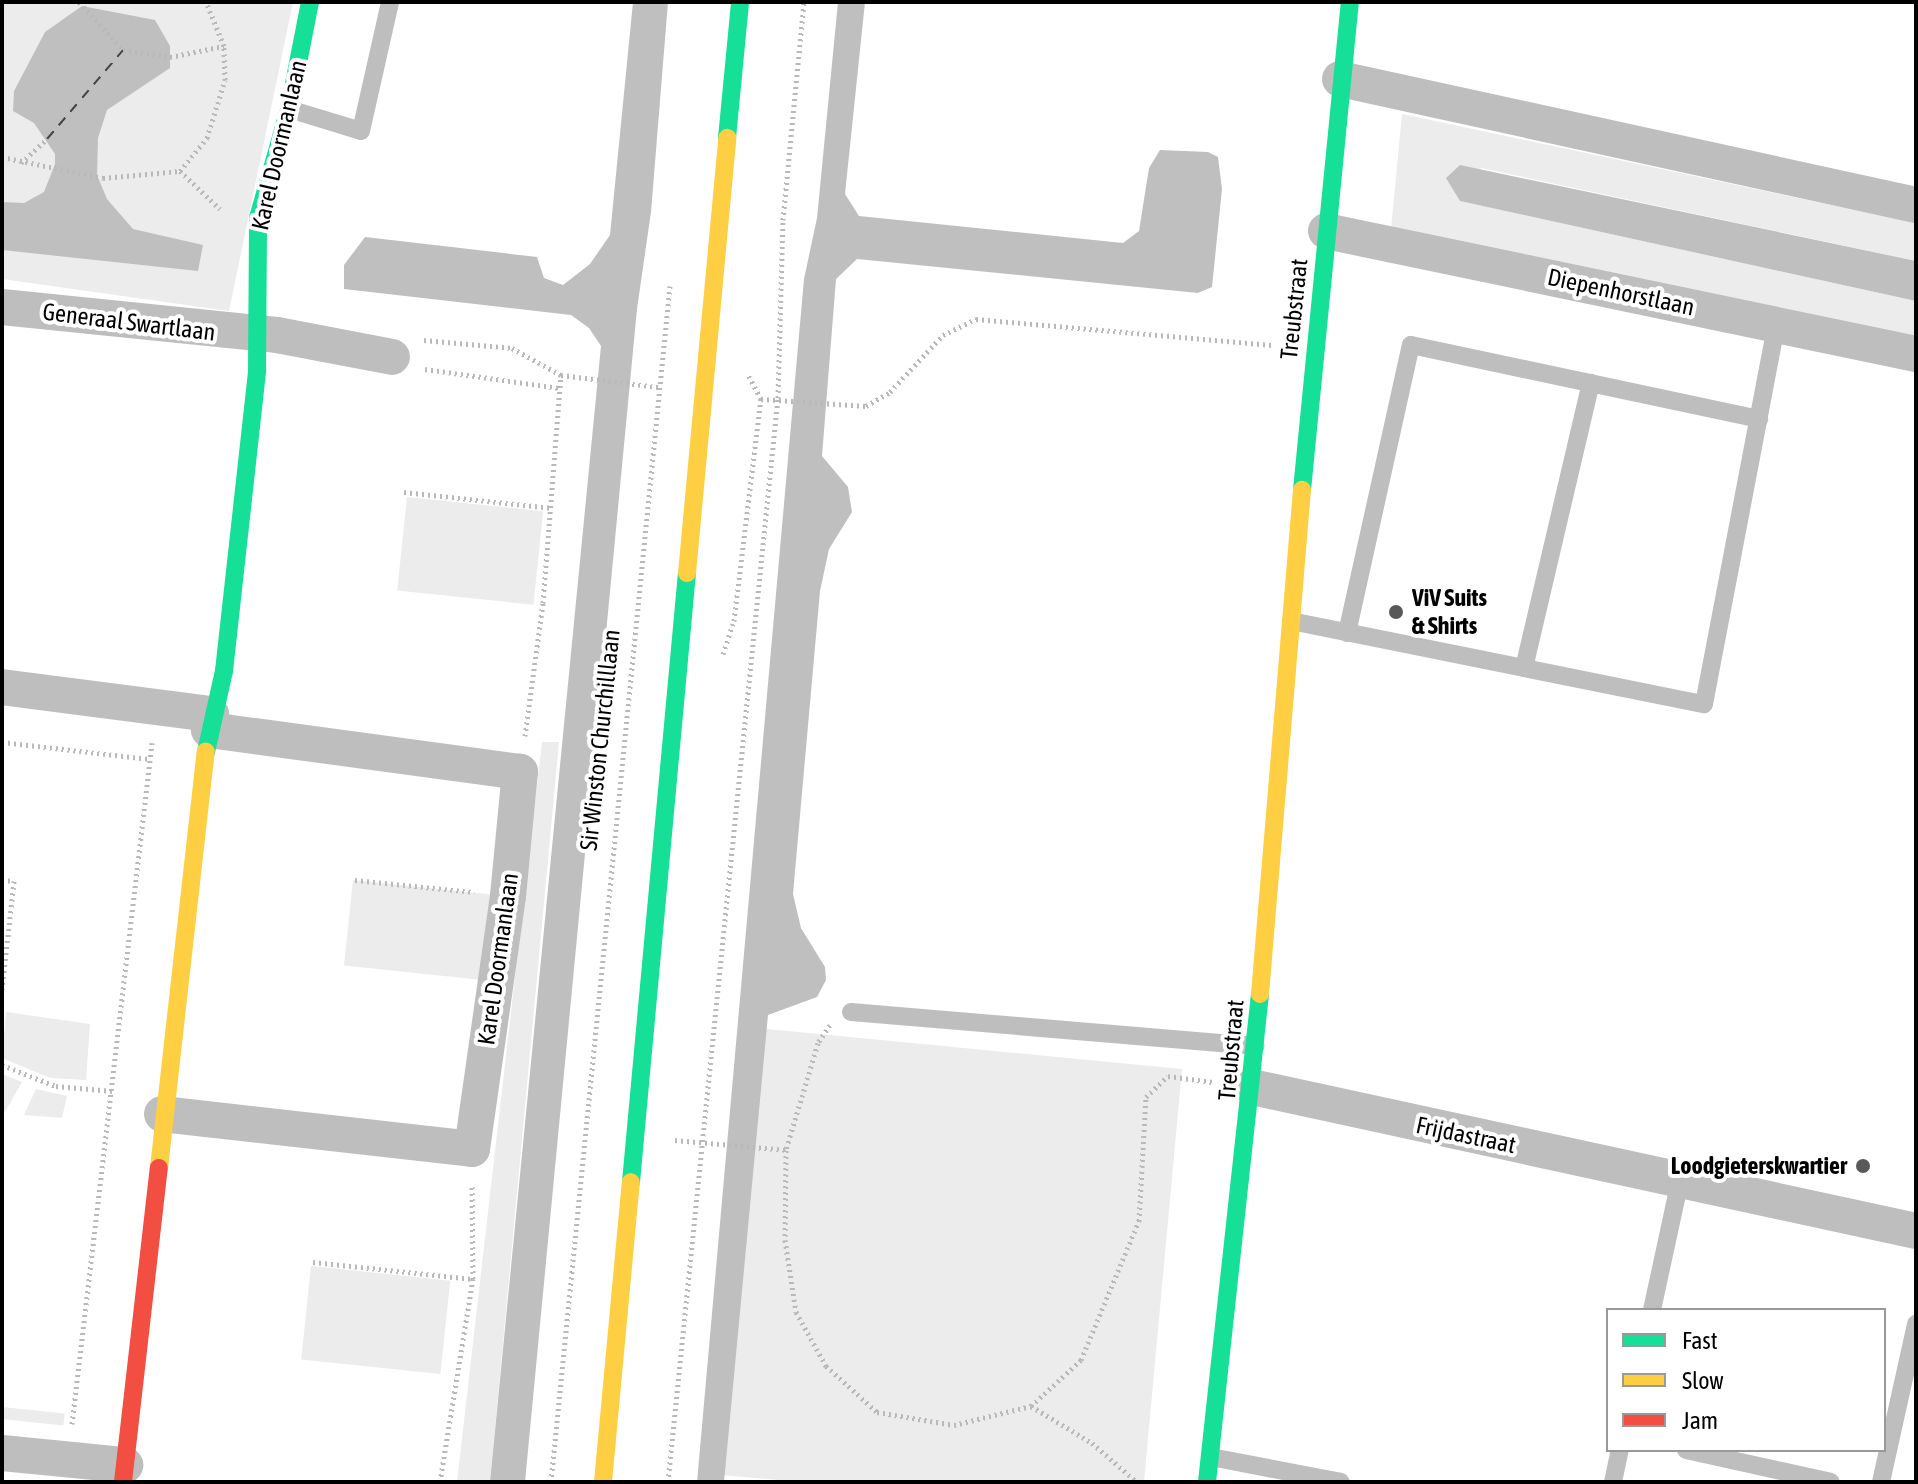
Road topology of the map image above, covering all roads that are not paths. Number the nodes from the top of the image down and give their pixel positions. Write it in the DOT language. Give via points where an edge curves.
graph roads {
  1 [pos="310,2"];
  2 [pos="390,2"];
  3 [pos="740,2"];
  4 [pos="1350,2"];
  5 [pos="1340,79"];
  6 [pos="289,109"];
  7 [pos="1916,205"];
  8 [pos="1326,231"];
  9 [pos="2,307"];
  10 [pos="1776,325"];
  11 [pos="255,336"];
  12 [pos="1916,354"];
  13 [pos="392,357"];
  14 [pos="1591,383"];
  15 [pos="1759,419"];
  16 [pos="1291,621"];
  17 [pos="1347,633"];
  18 [pos="1524,668"];
  19 [pos="2,687"];
  20 [pos="210,722"];
  21 [pos="851,1012"];
  22 [pos="1256,1046"];
  23 [pos="1252,1087"];
  24 [pos="162,1114"];
  25 [pos="1680,1181"];
  26 [pos="1916,1231"];
  27 [pos="1652,1308"];
  28 [pos="1916,1324"];
  29 [pos="1620,1452"];
  30 [pos="1695,1452"];
  31 [pos="2,1453"];
  32 [pos="1211,1457"];
  33 [pos="124,1474"];
  34 [pos="603,1482"];
  35 [pos="1207,1482"];
  36 [pos="1341,1482"];
  37 [pos="1613,1482"];
  38 [pos="1831,1482"];
  39 [pos="1881,1482"];
  1 -- 6 [label="street, Karel Doormanlaan"];
  2 -- 6 [label="lane" via="361,131"];
  3 -- 34 [label="street"];
  4 -- 5 [label="street, Treubstraat"];
  5 -- 7 [label="street"];
  5 -- 8 [label="street, Treubstraat"];
  6 -- 11 [label="street, Karel Doormanlaan" via="258,218"];
  8 -- 10 [label="street, Diepenhorstlaan"];
  8 -- 16 [label="street, Treubstraat"];
  9 -- 11 [label="street, Generaal Swartlaan"];
  10 -- 12 [label="street, Diepenhorstlaan"];
  10 -- 15 [label="lane"];
  11 -- 13 [label="street" via="277,335"];
  11 -- 20 [label="street, Karel Doormanlaan" via="257,370 224,671"];
  14 -- 15 [label="lane"];
  14 -- 17 [label="lane" via="1411,345"];
  14 -- 18 [label="lane"];
  15 -- 18 [label="lane" via="1704,704"];
  16 -- 17 [label="lane"];
  16 -- 22 [label="street, Treubstraat"];
  17 -- 18 [label="lane"];
  19 -- 20 [label="street" via="156,706"];
  20 -- 24 [label="street, Karel Doormanlaan"];
  20 -- 24 [label="street, Karel Doormanlaan" via="520,772 508,896 472,1149"];
  21 -- 22 [label="lane"];
  22 -- 23 [label="street, Treubstraat"];
  23 -- 25 [label="street, Frijdastraat"];
  23 -- 32 [label="street, Treubstraat"];
  24 -- 33 [label="street, Karel Doormanlaan"];
  25 -- 26 [label="street, Frijdastraat"];
  25 -- 27 [label="lane"];
  28 -- 39 [label="lane"];
  29 -- 37 [label="lane"];
  30 -- 38 [label="lane"];
  31 -- 33 [label="street" via="68,1460"];
  32 -- 35 [label="street, Treubstraat"];
  32 -- 36 [label="lane"];
}
